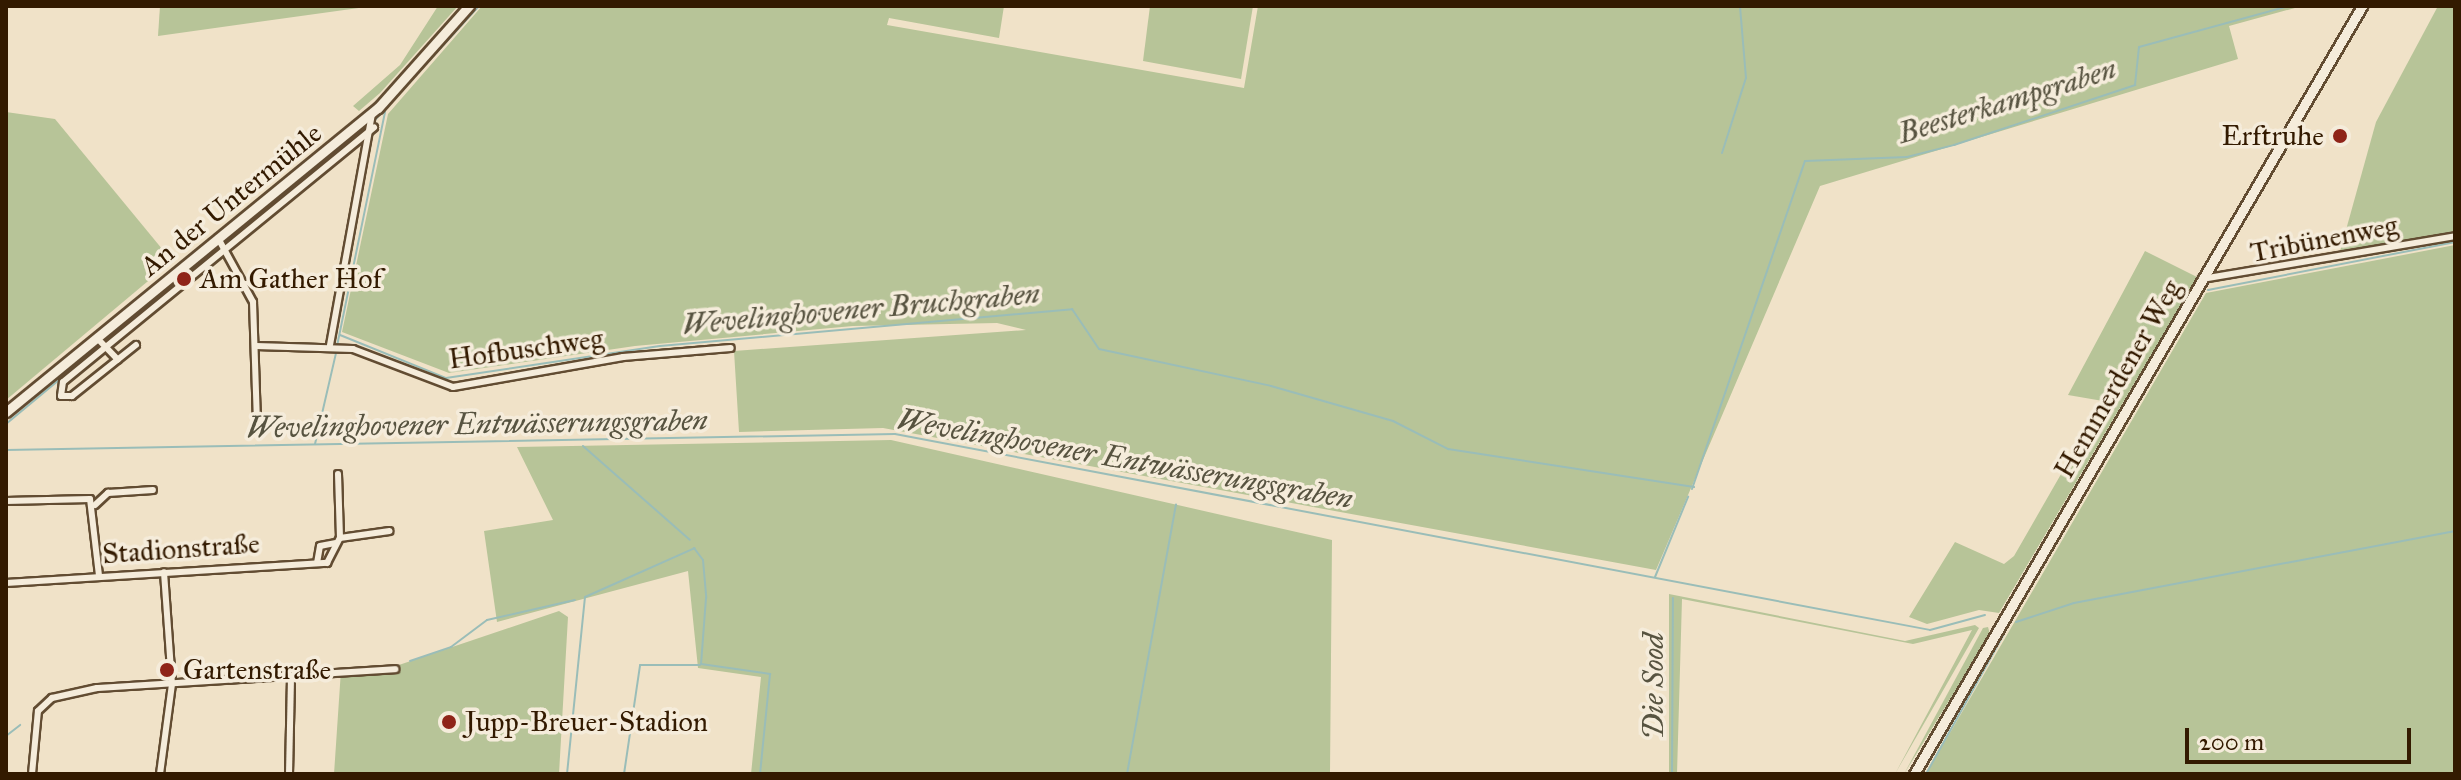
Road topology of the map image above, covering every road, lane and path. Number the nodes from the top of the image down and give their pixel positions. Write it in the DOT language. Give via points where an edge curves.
graph roads {
  1 [pos="469,6"];
  2 [pos="2362,6"];
  3 [pos="372,113"];
  4 [pos="374,127"];
  5 [pos="2455,236"];
  6 [pos="218,238"];
  7 [pos="226,249"];
  8 [pos="2202,279"];
  9 [pos="97,338"];
  10 [pos="136,345"];
  11 [pos="330,345"];
  12 [pos="256,346"];
  13 [pos="106,347"];
  14 [pos="731,348"];
  15 [pos="118,360"];
  16 [pos="6,412"];
  17 [pos="257,425"];
  18 [pos="338,474"];
  19 [pos="153,490"];
  20 [pos="6,501"];
  21 [pos="95,505"];
  22 [pos="390,531"];
  23 [pos="338,540"];
  24 [pos="317,563"];
  25 [pos="164,572"];
  26 [pos="99,576"];
  27 [pos="6,583"];
  28 [pos="395,669"];
  29 [pos="291,680"];
  30 [pos="172,684"];
  31 [pos="32,774"];
  32 [pos="160,774"];
  33 [pos="289,774"];
  34 [pos="1914,774"];
  1 -- 3 [label="main road, An der Untermühle"];
  2 -- 8 [label="main road, Hemmerdener Weg"];
  3 -- 4 [label="street"];
  3 -- 6 [label="main road, An der Untermühle"];
  4 -- 7 [label="street"];
  4 -- 11 [label="street"];
  5 -- 8 [label="street, Tribünenweg"];
  6 -- 7 [label="street"];
  6 -- 9 [label="main road, An der Untermühle"];
  7 -- 12 [label="street" via="251,293"];
  7 -- 13 [label="street"];
  8 -- 34 [label="main road, Hemmerdener Weg"];
  9 -- 13 [label="street"];
  9 -- 16 [label="main road, An der Untermühle"];
  10 -- 15 [label="street"];
  11 -- 12 [label="street"];
  11 -- 14 [label="street, Hofbuschweg" via="453,387 623,357"];
  12 -- 17 [label="street"];
  13 -- 15 [label="street"];
  13 -- 15 [label="street" via="63,382 61,396 72,396"];
  18 -- 23 [label="street"];
  19 -- 21 [label="street" via="108,493"];
  20 -- 21 [label="street" via="83,496"];
  21 -- 26 [label="street"];
  22 -- 23 [label="street"];
  23 -- 24 [label="street" via="333,559"];
  23 -- 24 [label="street" via="320,546"];
  24 -- 25 [label="street, Stadionstraße"];
  25 -- 26 [label="street, Stadionstraße"];
  25 -- 30 [label="street"];
  26 -- 27 [label="street, Stadionstraße"];
  28 -- 29 [label="street"];
  29 -- 30 [label="street"];
  29 -- 33 [label="street"];
  30 -- 31 [label="street" via="97,688 44,701"];
  30 -- 32 [label="street"];
}
